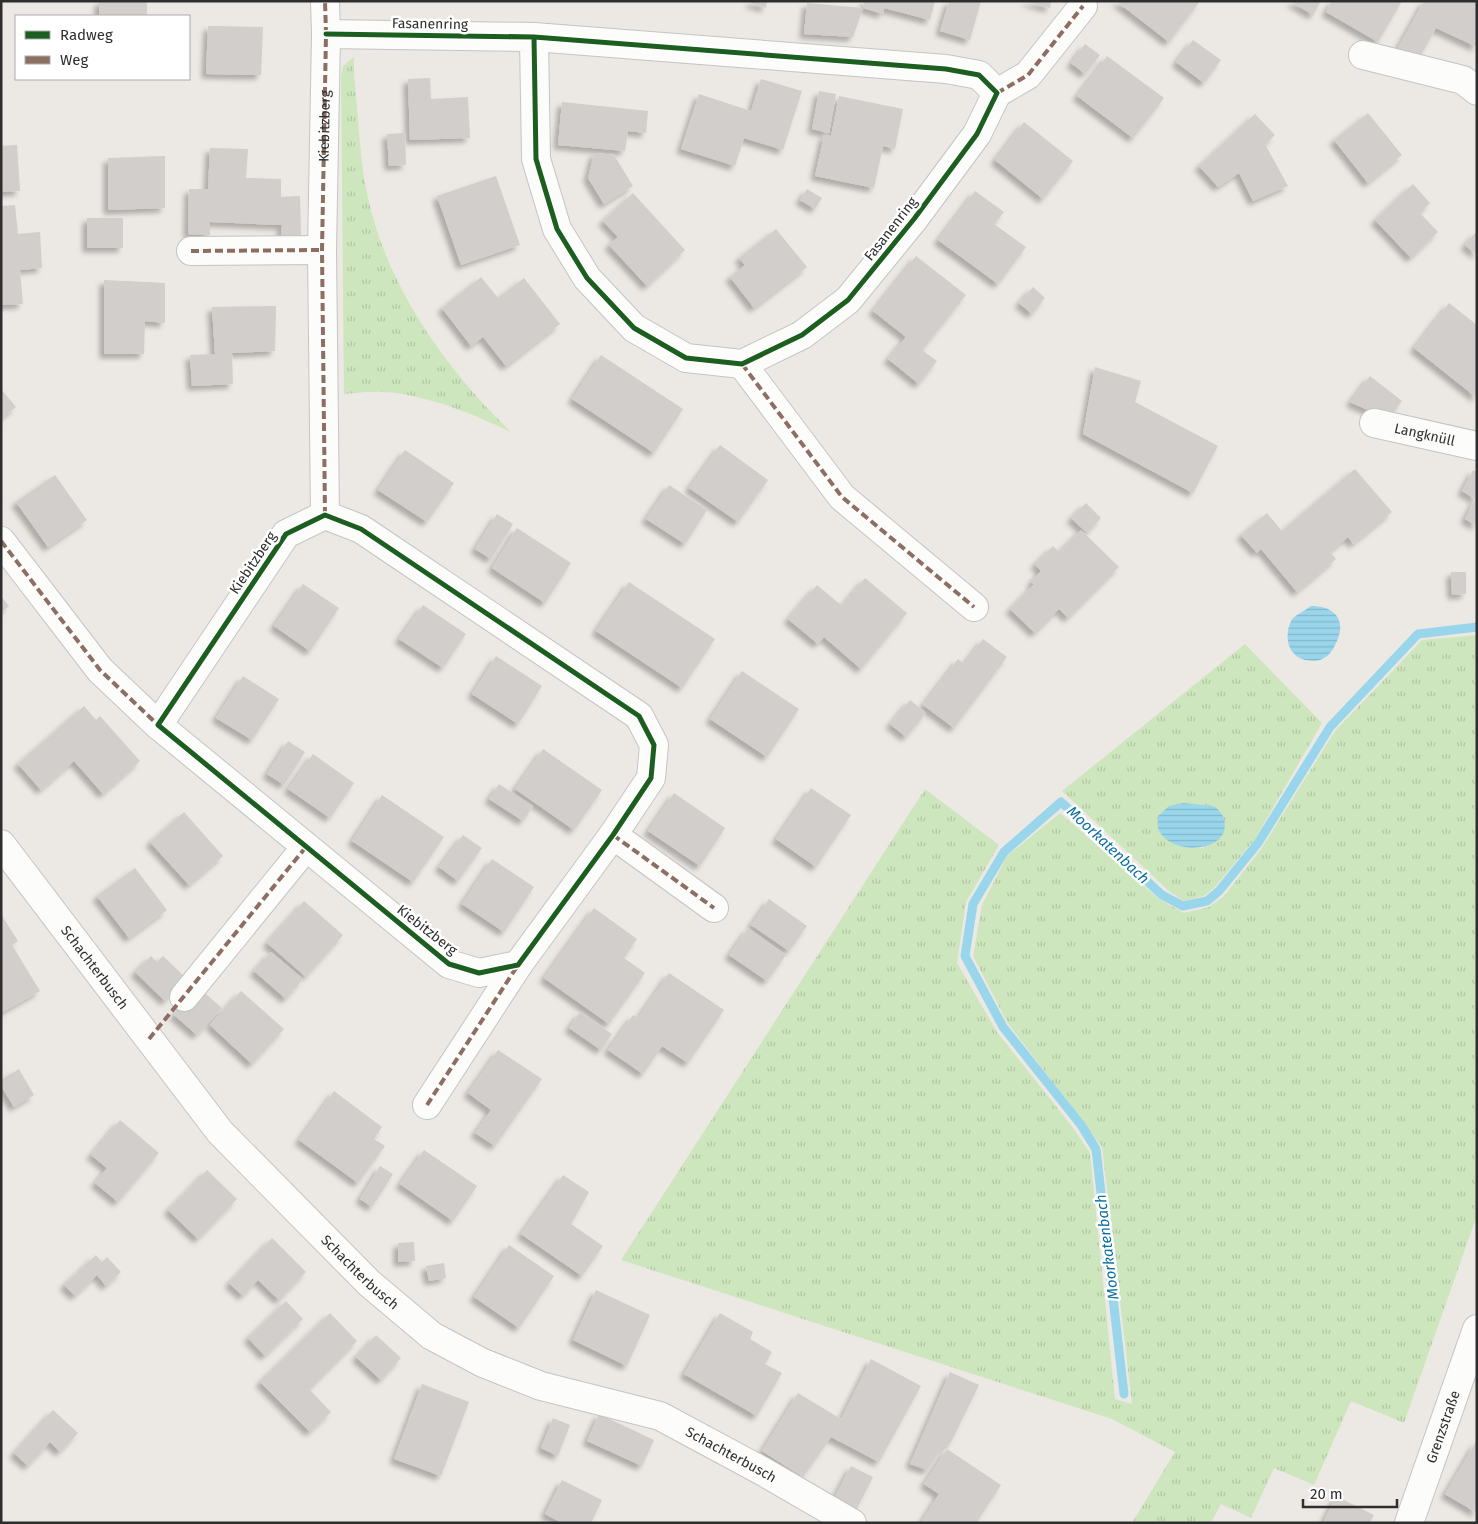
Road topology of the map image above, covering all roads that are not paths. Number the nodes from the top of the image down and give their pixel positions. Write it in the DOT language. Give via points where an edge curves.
graph roads {
  1 [pos="325,1"];
  2 [pos="1083,6"];
  3 [pos="326,34"];
  4 [pos="534,37"];
  5 [pos="1363,55"];
  6 [pos="1477,91"];
  7 [pos="997,93"];
  8 [pos="322,250"];
  9 [pos="191,251"];
  10 [pos="742,364"];
  11 [pos="1374,423"];
  12 [pos="1477,446"];
  13 [pos="325,515"];
  14 [pos="1,541"];
  15 [pos="974,607"];
  16 [pos="158,724"];
  17 [pos="613,835"];
  18 [pos="1,844"];
  19 [pos="306,848"];
  20 [pos="714,908"];
  21 [pos="518,965"];
  22 [pos="184,997"];
  23 [pos="427,1105"];
  24 [pos="1477,1329"];
  25 [pos="852,1523"];
  26 [pos="1409,1523"];
  1 -- 3 [label="street, Kiebitzberg"];
  2 -- 7 [label="street" via="1028,75"];
  3 -- 4 [label="street, Fasanenring"];
  3 -- 8 [label="street, Kiebitzberg"];
  4 -- 7 [label="street, Fasanenring" via="946,70 979,75"];
  4 -- 10 [label="street" via="536,159 558,229 587,278 634,328 686,358"];
  5 -- 6 [label="street" via="1463,80"];
  7 -- 10 [label="street, Fasanenring" via="977,134 914,220 848,300 802,335"];
  8 -- 9 [label="street"];
  8 -- 13 [label="street, Kiebitzberg"];
  10 -- 15 [label="street" via="842,497"];
  11 -- 12 [label="street, Langknüll"];
  13 -- 16 [label="street, Kiebitzberg" via="286,534"];
  13 -- 17 [label="street" via="361,529 639,716 654,745 651,778"];
  14 -- 16 [label="street, Kiebitzberg" via="100,670"];
  16 -- 19 [label="street, Kiebitzberg"];
  17 -- 20 [label="street"];
  17 -- 21 [label="street"];
  18 -- 25 [label="street, Schachterbusch" via="220,1132 369,1283 432,1336 483,1363 540,1386 660,1416"];
  19 -- 21 [label="street, Kiebitzberg" via="449,964 480,973"];
  19 -- 22 [label="street"];
  21 -- 23 [label="street"];
  24 -- 26 [label="street, Grenzstraße"];
}
